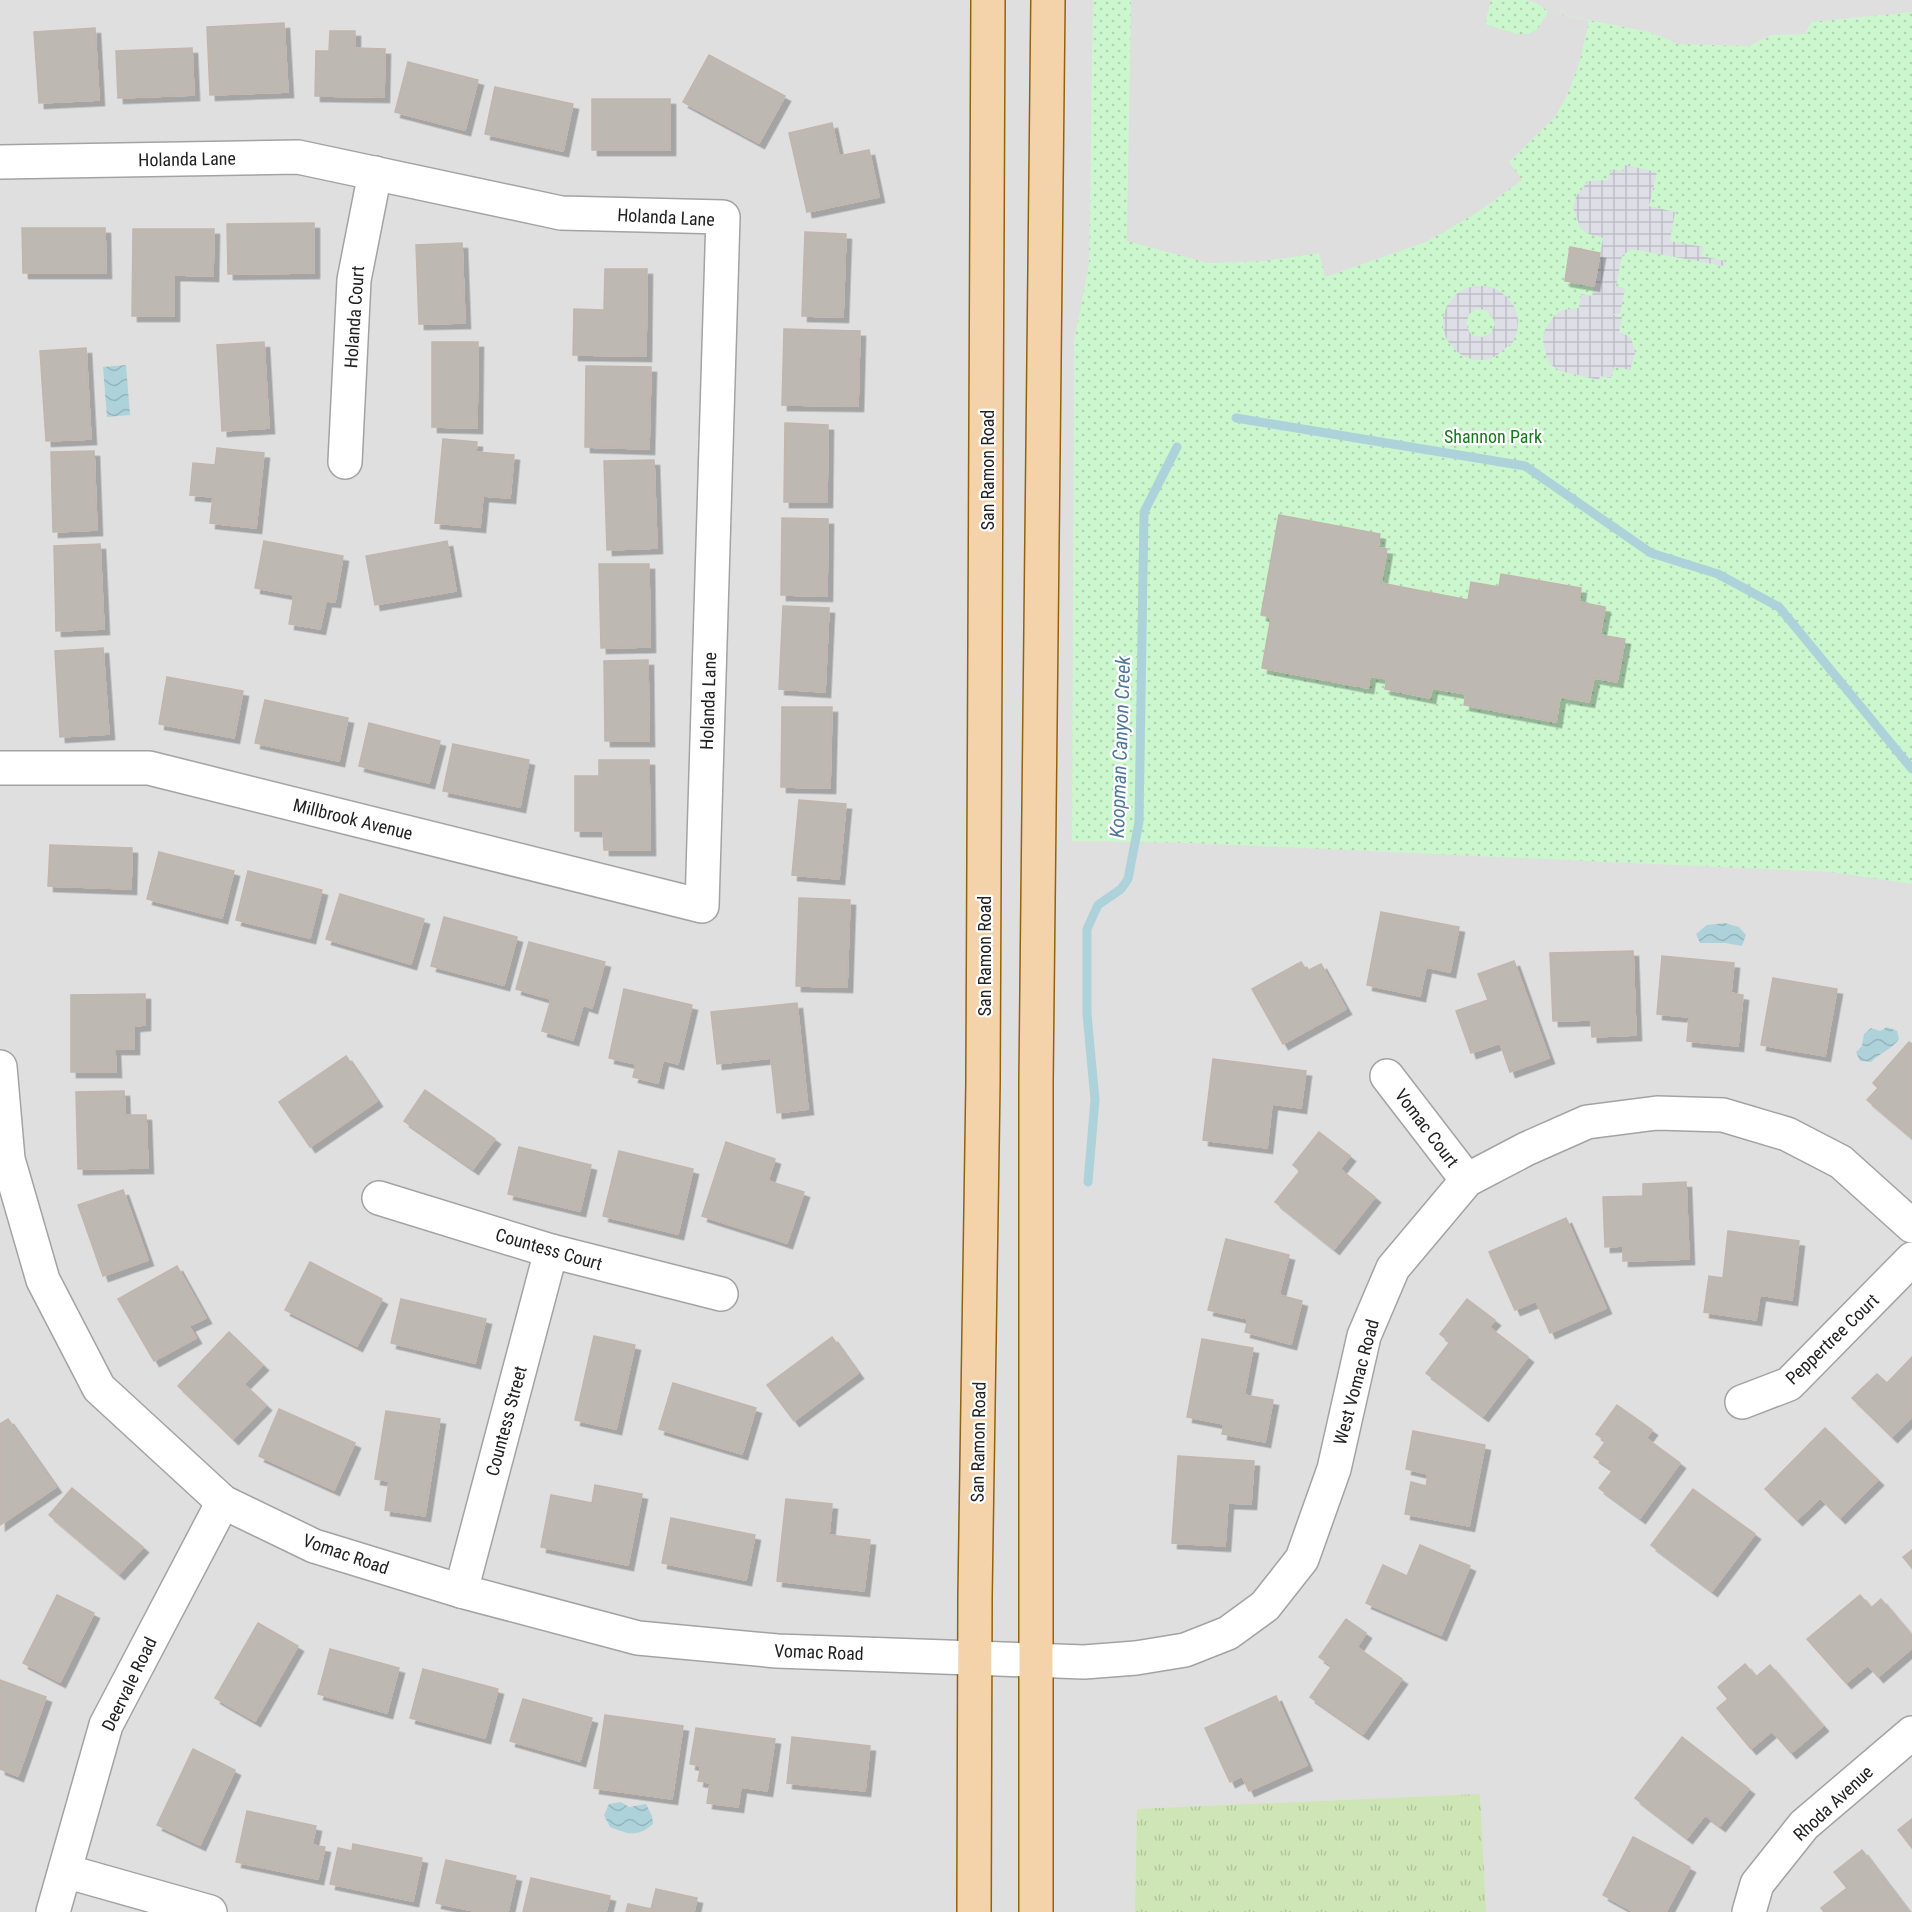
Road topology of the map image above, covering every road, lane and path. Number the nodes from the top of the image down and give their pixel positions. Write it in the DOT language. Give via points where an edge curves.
graph roads {
  1 [pos="988,0"];
  2 [pos="1048,0"];
  3 [pos="0,162"];
  4 [pos="375,173"];
  5 [pos="345,462"];
  6 [pos="0,768"];
  7 [pos="702,906"];
  8 [pos="0,1067"];
  9 [pos="1387,1076"];
  10 [pos="4,1159"];
  11 [pos="1467,1180"];
  12 [pos="379,1198"];
  13 [pos="1912,1226"];
  14 [pos="551,1251"];
  15 [pos="1912,1259"];
  16 [pos="722,1294"];
  17 [pos="1742,1402"];
  18 [pos="223,1502"];
  19 [pos="461,1591"];
  20 [pos="975,1658"];
  21 [pos="1036,1660"];
  22 [pos="1912,1733"];
  23 [pos="65,1871"];
  24 [pos="53,1912"];
  25 [pos="210,1912"];
  26 [pos="974,1912"];
  27 [pos="1036,1912"];
  28 [pos="1749,1912"];
  1 -- 20 [label="main road, San Ramon Road" via="984,1070"];
  2 -- 21 [label="main road" via="1036,1069"];
  3 -- 4 [label="street, Holanda Lane" via="298,157"];
  4 -- 5 [label="street, Holanda Court" via="354,280"];
  4 -- 7 [label="street, Holanda Lane" via="561,213 723,217"];
  6 -- 7 [label="street, Millbrook Avenue" via="149,768"];
  8 -- 10 [label="street, Vomac Road"];
  9 -- 11 [label="street, Vomac Court"];
  10 -- 18 [label="street, Vomac Road" via="43,1280 99,1388"];
  11 -- 13 [label="street, West Vomac Road" via="1587,1122 1657,1113 1723,1115 1787,1134 1841,1162"];
  11 -- 21 [label="street, West Vomac Road" via="1393,1268 1364,1336 1334,1469 1302,1558 1264,1606 1228,1633 1185,1650 1095,1661"];
  12 -- 14 [label="street, Countess Court"];
  14 -- 16 [label="street, Countess Court"];
  14 -- 19 [label="street, Countess Street"];
  15 -- 17 [label="street, Peppertree Court" via="1789,1384"];
  18 -- 19 [label="street, Vomac Road" via="314,1546"];
  18 -- 23 [label="street, Deervale Road" via="106,1725"];
  19 -- 20 [label="street, Vomac Road" via="638,1638 777,1651"];
  20 -- 21 [label="street, West Vomac Road"];
  20 -- 26 [label="main road, San Ramon Road"];
  21 -- 27 [label="main road"];
  22 -- 28 [label="street, Rhoda Avenue" via="1804,1825 1757,1884"];
  23 -- 24 [label="street, Deervale Road"];
  23 -- 25 [label="street"];
}
